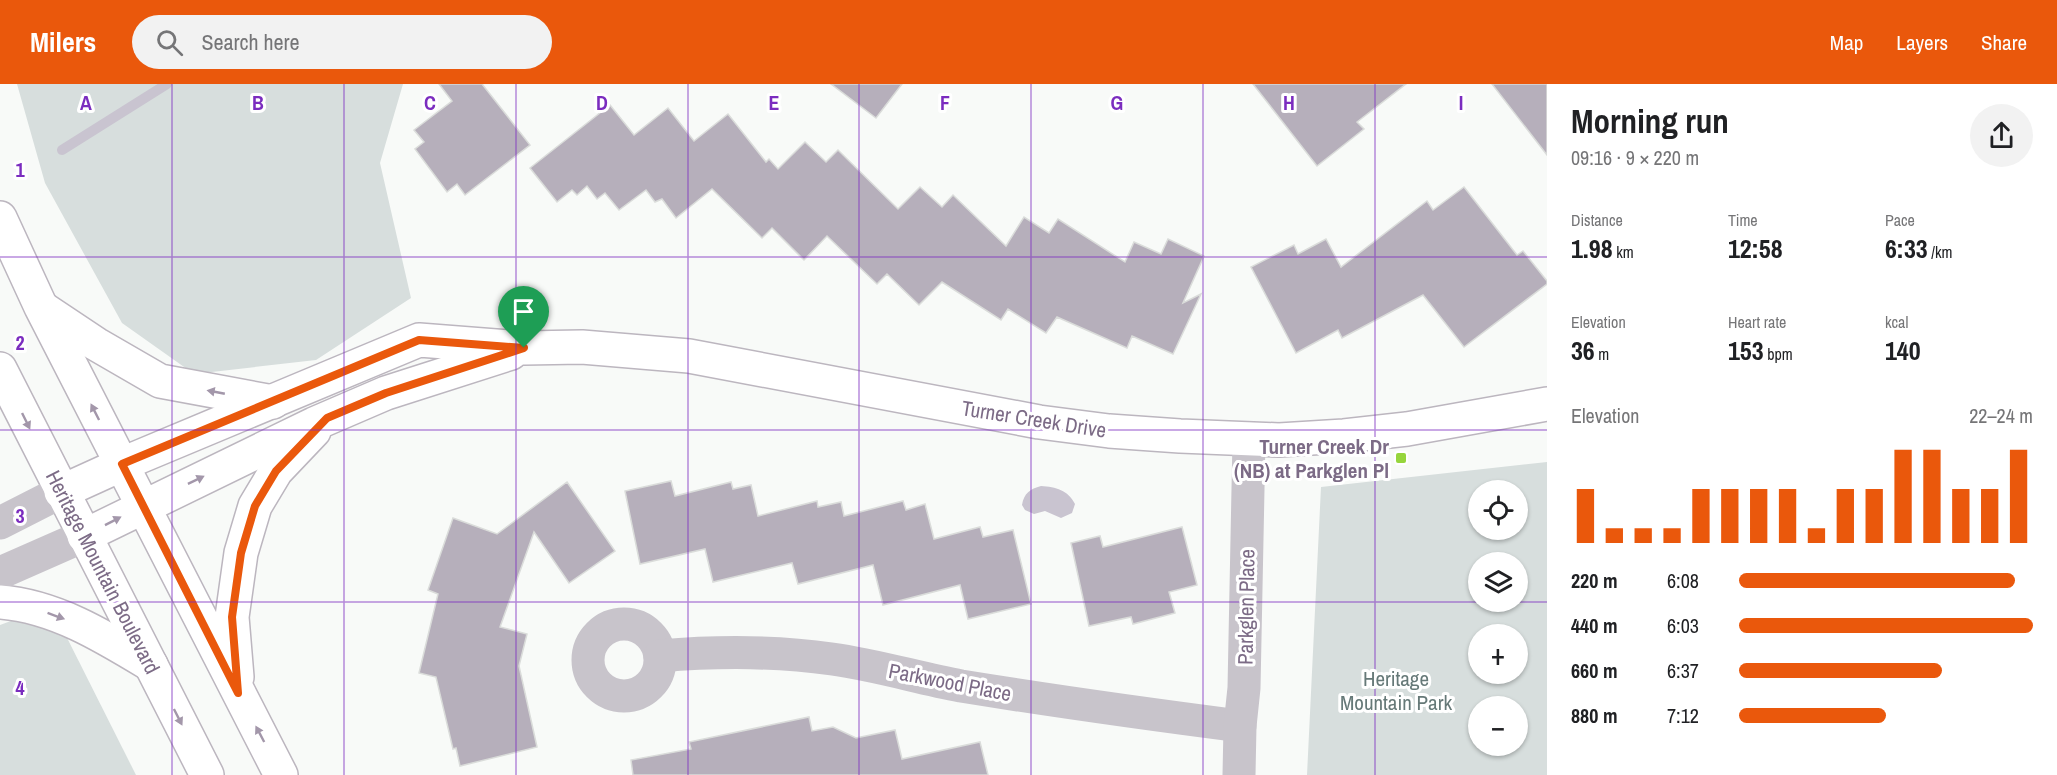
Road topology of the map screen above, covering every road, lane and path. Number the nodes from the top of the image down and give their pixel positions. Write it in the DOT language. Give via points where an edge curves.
graph roads {
  1 [pos="0,218"];
  2 [pos="42,307"];
  3 [pos="524,348"];
  4 [pos="0,369"];
  5 [pos="273,402"];
  6 [pos="1547,404"];
  7 [pos="327,418"];
  8 [pos="1249,440"];
  9 [pos="122,464"];
  10 [pos="61,492"];
  11 [pos="143,506"];
  12 [pos="0,523"];
  13 [pos="84,536"];
  14 [pos="0,573"];
  15 [pos="0,602"];
  16 [pos="660,656"];
  17 [pos="151,665"];
  18 [pos="238,693"];
  19 [pos="1240,726"];
  20 [pos="207,775"];
  21 [pos="281,775"];
  22 [pos="1239,775"];
  1 -- 2 [label="street"];
  5 -- 2 [label="street, one-way" via="160,381"];
  9 -- 2 [label="street, one-way"];
  3 -- 5 [label="street, Turner Creek Drive" via="419,340"];
  3 -- 7 [label="street, Turner Creek Drive" via="386,393"];
  3 -- 8 [label="street, Turner Creek Drive" via="582,347 689,356 1039,422"];
  4 -- 10 [label="street, Heritage Mountain Boulevard, one-way"];
  5 -- 9 [label="street, Turner Creek Drive"];
  6 -- 8 [label="street, Turner Creek Drive" via="1407,429"];
  11 -- 7 [label="street, Turner Creek Drive, one-way"];
  7 -- 18 [label="street" via="276,471 255,506 241,553 232,617"];
  8 -- 19 [label="street, Parkglen Place"];
  9 -- 10 [label="street, Turner Creek Drive"];
  9 -- 11 [label="street"];
  10 -- 12 [label="street, Turner Creek Drive"];
  10 -- 13 [label="street, Heritage Mountain Boulevard"];
  13 -- 11 [label="street, Turner Creek Drive, one-way"];
  11 -- 18 [label="street"];
  13 -- 14 [label="street"];
  13 -- 17 [label="street, Heritage Mountain Boulevard"];
  15 -- 17 [label="street, one-way" via="22,604 91,629"];
  16 -- 19 [label="street, Parkwood Place" via="741,652 807,656 997,692"];
  17 -- 20 [label="street, Heritage Mountain Boulevard, one-way"];
  21 -- 18 [label="street, one-way"];
  19 -- 22 [label="street, Parkglen Place"];
}
